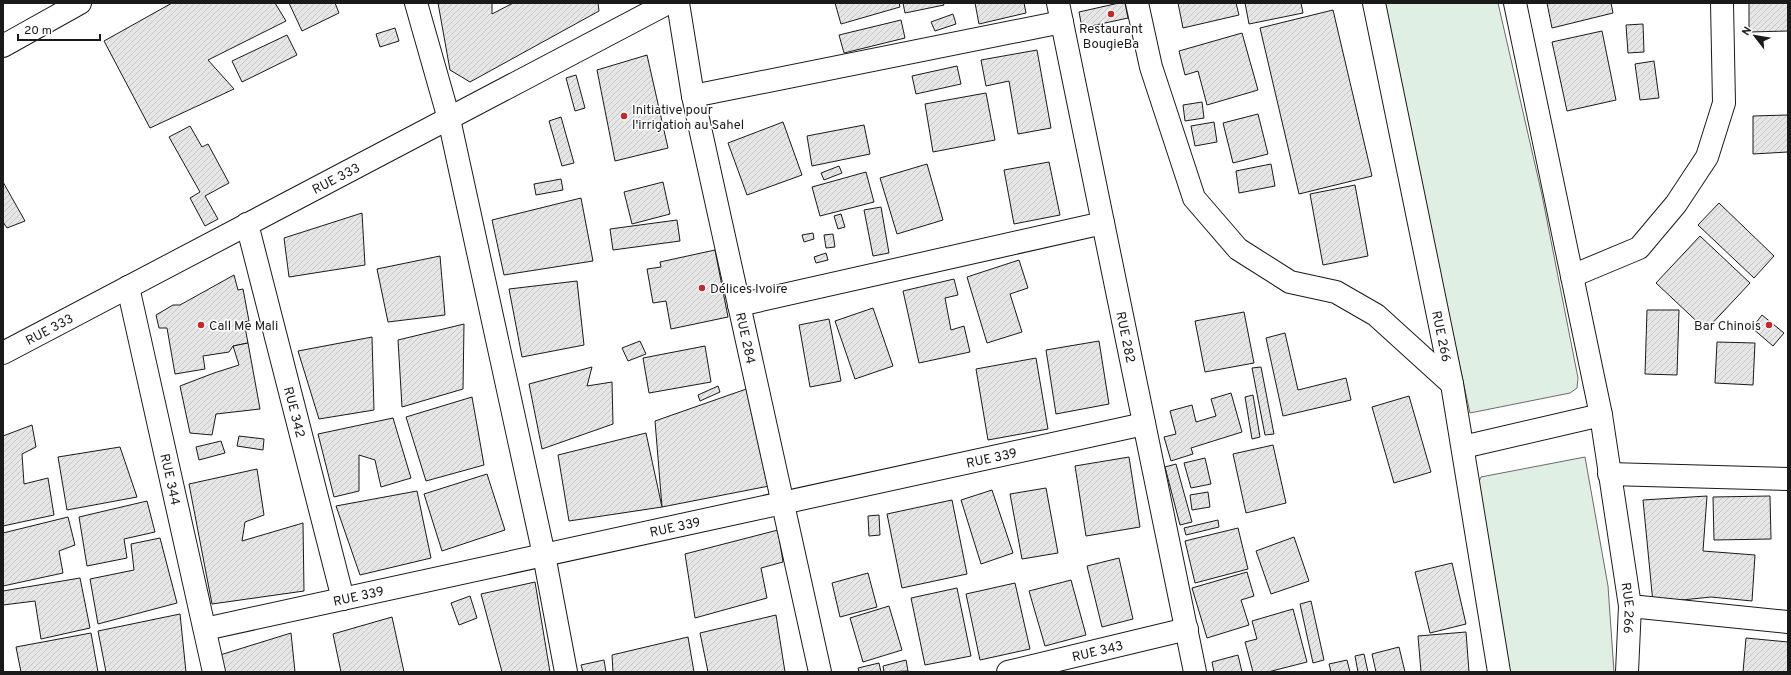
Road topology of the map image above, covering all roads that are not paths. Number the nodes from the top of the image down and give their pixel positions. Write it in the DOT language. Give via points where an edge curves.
graph roads {
  1 [pos="80,3"];
  2 [pos="416,3"];
  3 [pos="668,3"];
  4 [pos="678,3"];
  5 [pos="1137,3"];
  6 [pos="1374,3"];
  7 [pos="1515,3"];
  8 [pos="1722,3"];
  9 [pos="1060,13"];
  10 [pos="3,46"];
  11 [pos="693,96"];
  12 [pos="448,119"];
  13 [pos="1103,223"];
  14 [pos="247,224"];
  15 [pos="1572,276"];
  16 [pos="128,287"];
  17 [pos="739,305"];
  18 [pos="3,353"];
  19 [pos="1452,384"];
  20 [pos="1601,415"];
  21 [pos="1144,424"];
  22 [pos="1463,446"];
  23 [pos="1609,474"];
  24 [pos="1788,479"];
  25 [pos="782,503"];
  26 [pos="544,555"];
  27 [pos="343,599"];
  28 [pos="1630,606"];
  29 [pos="1788,622"];
  30 [pos="1187,629"];
  31 [pos="205,630"];
  32 [pos="214,672"];
  33 [pos="566,672"];
  34 [pos="820,672"];
  35 [pos="1008,672"];
  36 [pos="1195,672"];
  37 [pos="1500,672"];
  38 [pos="1627,672"];
  1 -- 10 [label="street"];
  2 -- 12 [label="street"];
  3 -- 12 [label="street, RUE 333"];
  4 -- 11 [label="street, RUE 284"];
  5 -- 19 [label="street" via="1151,67 1194,198 1238,249 1290,282 1336,292 1376,316"];
  6 -- 19 [label="street, RUE 266"];
  7 -- 15 [label="street, RUE 266"];
  8 -- 15 [label="street" via="1724,103 1707,157 1676,204 1639,248"];
  9 -- 11 [label="street"];
  9 -- 13 [label="street, RUE 282"];
  11 -- 17 [label="street, RUE 284"];
  12 -- 14 [label="street, RUE 333"];
  12 -- 26 [label="street"];
  13 -- 17 [label="street"];
  13 -- 21 [label="street, RUE 282"];
  14 -- 16 [label="street, RUE 333"];
  14 -- 27 [label="street, RUE 342"];
  15 -- 20 [label="street, RUE 266"];
  16 -- 18 [label="street, RUE 333"];
  16 -- 31 [label="street, RUE 344"];
  17 -- 25 [label="street, RUE 284"];
  19 -- 22 [label="street, RUE 266"];
  20 -- 22 [label="street"];
  20 -- 23 [label="street, RUE 266"];
  21 -- 25 [label="street, RUE 339"];
  21 -- 30 [label="street, RUE 282"];
  22 -- 37 [label="street, RUE 266"];
  23 -- 24 [label="street"];
  23 -- 28 [label="street, RUE 266"];
  25 -- 26 [label="street, RUE 339"];
  25 -- 34 [label="street, RUE 284"];
  26 -- 27 [label="street, RUE 339"];
  26 -- 33 [label="street"];
  27 -- 31 [label="street, RUE 339"];
  28 -- 29 [label="street"];
  28 -- 38 [label="street, RUE 266"];
  30 -- 35 [label="street, RUE 343"];
  30 -- 36 [label="street, RUE 282"];
  31 -- 32 [label="street, RUE 344"];
}
